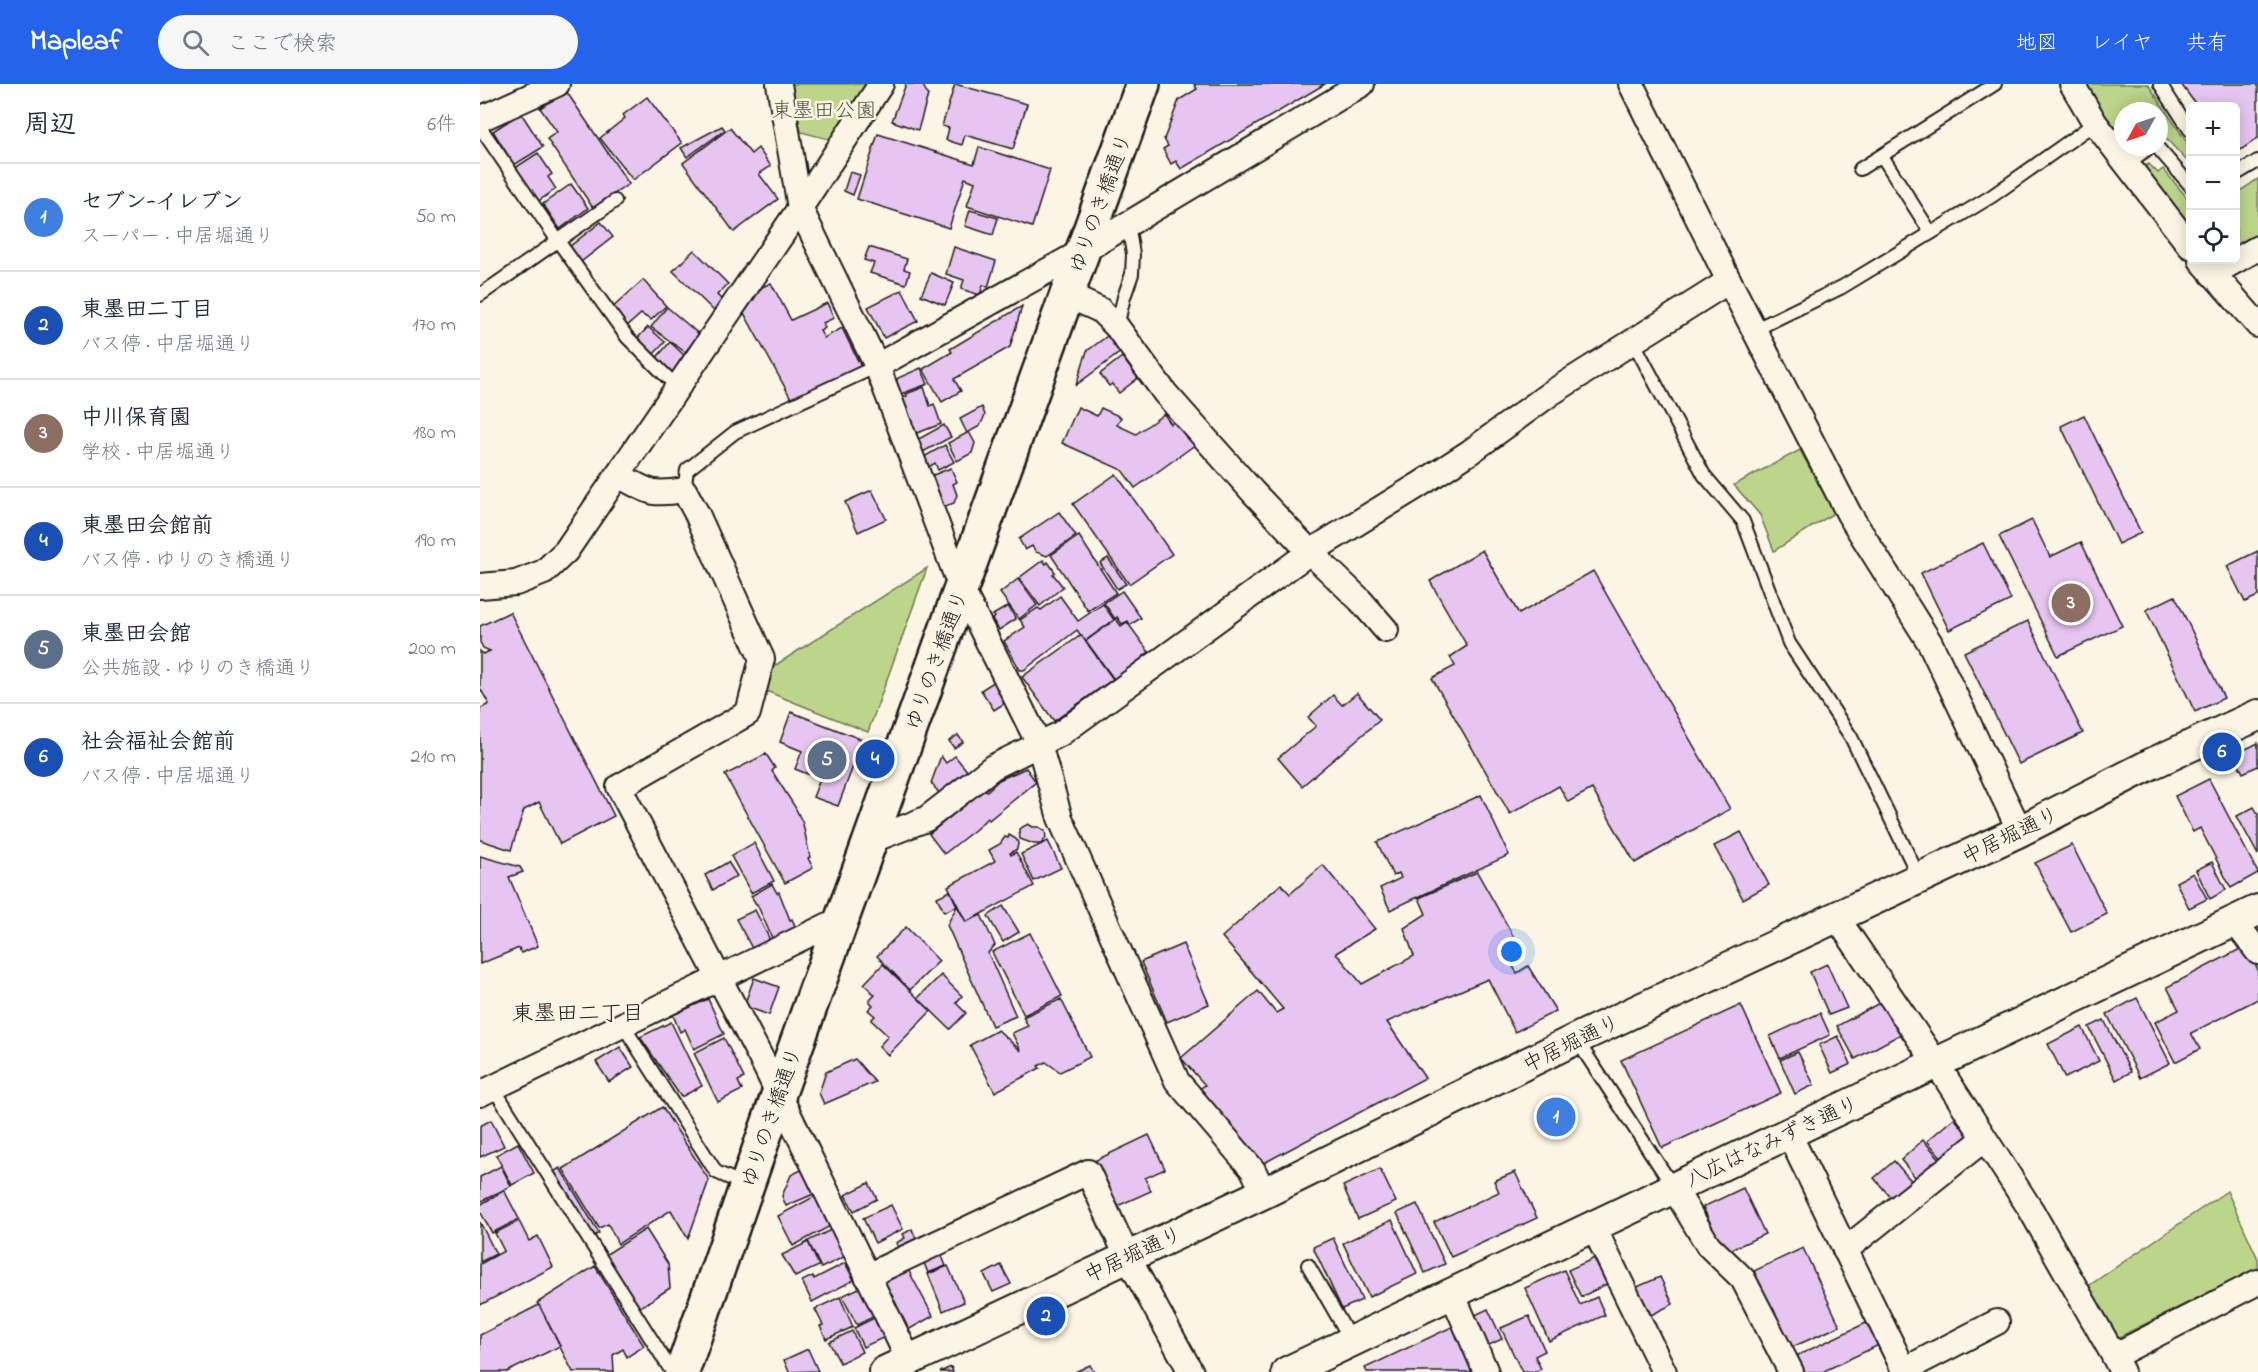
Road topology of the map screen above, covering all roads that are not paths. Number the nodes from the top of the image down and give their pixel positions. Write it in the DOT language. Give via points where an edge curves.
graph roads {
  1 [pos="557,84"];
  2 [pos="778,84"];
  3 [pos="881,84"];
  4 [pos="1143,84"];
  5 [pos="1362,84"];
  6 [pos="1631,84"];
  7 [pos="1995,84"];
  8 [pos="2072,84"];
  9 [pos="2160,84"];
  10 [pos="480,119"];
  11 [pos="2095,123"];
  12 [pos="2186,124"];
  13 [pos="480,127"];
  14 [pos="1882,156"];
  15 [pos="2138,156"];
  16 [pos="2165,156"];
  17 [pos="2258,161"];
  18 [pos="2127,164"];
  19 [pos="1860,170"];
  20 [pos="2240,171"];
  21 [pos="2186,180"];
  22 [pos="615,201"];
  23 [pos="800,208"];
  24 [pos="1128,224"];
  25 [pos="1931,233"];
  26 [pos="558,241"];
  27 [pos="2186,241"];
  28 [pos="2258,248"];
  29 [pos="1083,251"];
  30 [pos="2207,267"];
  31 [pos="1729,281"];
  32 [pos="480,295"];
  33 [pos="1067,295"];
  34 [pos="2258,325"];
  35 [pos="1116,327"];
  36 [pos="1754,330"];
  37 [pos="1633,341"];
  38 [pos="877,366"];
  39 [pos="678,388"];
  40 [pos="618,475"];
  41 [pos="684,490"];
  42 [pos="1310,552"];
  43 [pos="480,586"];
  44 [pos="962,588"];
  45 [pos="1386,630"];
  46 [pos="2258,715"];
  47 [pos="1039,744"];
  48 [pos="2020,831"];
  49 [pos="870,841"];
  50 [pos="1920,878"];
  51 [pos="2246,916"];
  52 [pos="1837,918"];
  53 [pos="841,920"];
  54 [pos="2258,952"];
  55 [pos="721,978"];
  56 [pos="623,1025"];
  57 [pos="1576,1040"];
  58 [pos="1936,1063"];
  59 [pos="487,1090"];
  60 [pos="779,1093"];
  61 [pos="1789,1134"];
  62 [pos="1984,1139"];
  63 [pos="746,1185"];
  64 [pos="1674,1188"];
  65 [pos="1264,1193"];
  66 [pos="1593,1226"];
  67 [pos="1845,1250"];
  68 [pos="1127,1256"];
  69 [pos="1308,1266"];
  70 [pos="867,1276"];
  71 [pos="2258,1282"];
  72 [pos="1452,1293"];
  73 [pos="1997,1322"];
  74 [pos="1352,1341"];
  75 [pos="2118,1364"];
  76 [pos="897,1366"];
  77 [pos="681,1369"];
  78 [pos="1905,1371"];
  79 [pos="1191,1372"];
  80 [pos="1287,1372"];
  81 [pos="1486,1372"];
  82 [pos="1664,1372"];
  83 [pos="1791,1372"];
  1 -- 10 [label="street"];
  2 -- 23 [label="street"];
  3 -- 23 [label="street"];
  4 -- 29 [label="main road, ゆりのき橋通り"];
  5 -- 24 [label="street"];
  6 -- 31 [label="street"];
  7 -- 14 [label="lane"];
  8 -- 11 [label="street"];
  9 -- 12 [label="lane"];
  11 -- 18 [label="street"];
  11 -- 25 [label="lane" via="1992,196"];
  13 -- 26 [label="lane"];
  14 -- 19 [label="lane"];
  14 -- 25 [label="lane"];
  15 -- 18 [label="lane"];
  16 -- 21 [label="lane"];
  17 -- 20 [label="lane"];
  18 -- 27 [label="street"];
  22 -- 26 [label="lane"];
  23 -- 38 [label="street"];
  23 -- 39 [label="street"];
  24 -- 29 [label="street"];
  24 -- 35 [label="lane" via="1132,274"];
  25 -- 36 [label="lane" via="1842,287"];
  26 -- 32 [label="lane"];
  26 -- 39 [label="lane" via="627,337"];
  28 -- 30 [label="street"];
  29 -- 33 [label="main road, ゆりのき橋通り"];
  29 -- 38 [label="street"];
  30 -- 34 [label="street"];
  31 -- 36 [label="street"];
  31 -- 37 [label="street"];
  33 -- 35 [label="street" via="1100,310"];
  33 -- 44 [label="main road, ゆりのき橋通り"];
  35 -- 42 [label="street" via="1165,393"];
  36 -- 48 [label="street" via="1849,514 1930,643"];
  37 -- 42 [label="street" via="1551,393 1470,452"];
  37 -- 50 [label="lane" via="1704,475 1743,521 1789,643 1851,736"];
  38 -- 41 [label="lane" via="735,432 687,470"];
  38 -- 44 [label="street"];
  39 -- 40 [label="street"];
  40 -- 41 [label="street" via="651,493"];
  40 -- 43 [label="street" via="566,551 544,572 516,582"];
  41 -- 55 [label="street" via="762,659 748,713 618,787"];
  42 -- 45 [label="street"];
  42 -- 47 [label="street" via="1060,734"];
  44 -- 47 [label="street"];
  44 -- 49 [label="main road, ゆりのき橋通り"];
  46 -- 48 [label="street, 中居堀通り"];
  47 -- 49 [label="street" via="993,767 926,819"];
  47 -- 65 [label="street" via="1060,818 1178,1081 1253,1170"];
  48 -- 50 [label="street, 中居堀通り"];
  49 -- 53 [label="main road, ゆりのき橋通り"];
  50 -- 52 [label="street, 中居堀通り"];
  51 -- 54 [label="street"];
  51 -- 58 [label="street, 八広はなみずき通り"];
  52 -- 57 [label="street, 中居堀通り"];
  52 -- 58 [label="street"];
  53 -- 55 [label="street"];
  53 -- 60 [label="main road, ゆりのき橋通り"];
  55 -- 56 [label="street"];
  55 -- 60 [label="street"];
  56 -- 59 [label="street"];
  56 -- 63 [label="lane" via="716,1172"];
  57 -- 64 [label="lane"];
  57 -- 65 [label="street, 中居堀通り"];
  58 -- 61 [label="street, 八広はなみずき通り"];
  58 -- 62 [label="street"];
  59 -- 77 [label="lane"];
  60 -- 63 [label="main road, ゆりのき橋通り"];
  60 -- 70 [label="street"];
  61 -- 64 [label="street, 八広はなみずき通り"];
  61 -- 67 [label="street"];
  62 -- 67 [label="street"];
  62 -- 75 [label="street" via="2031,1210"];
  63 -- 77 [label="main road, ゆりのき橋通り"];
  64 -- 66 [label="street, 八広はなみずき通り"];
  64 -- 83 [label="street" via="1708,1245 1743,1279"];
  65 -- 68 [label="street, 中居堀通り"];
  66 -- 72 [label="street, 八広はなみずき通り"];
  66 -- 82 [label="street"];
  67 -- 78 [label="street"];
  68 -- 70 [label="street" via="1088,1172"];
  68 -- 76 [label="street, 中居堀通り"];
  68 -- 79 [label="street"];
  69 -- 74 [label="lane"];
  70 -- 76 [label="street"];
  71 -- 75 [label="street"];
  72 -- 74 [label="street, 八広はなみずき通り"];
  72 -- 81 [label="street"];
  73 -- 78 [label="street"];
  74 -- 80 [label="street, 八広はなみずき通り"];
}
